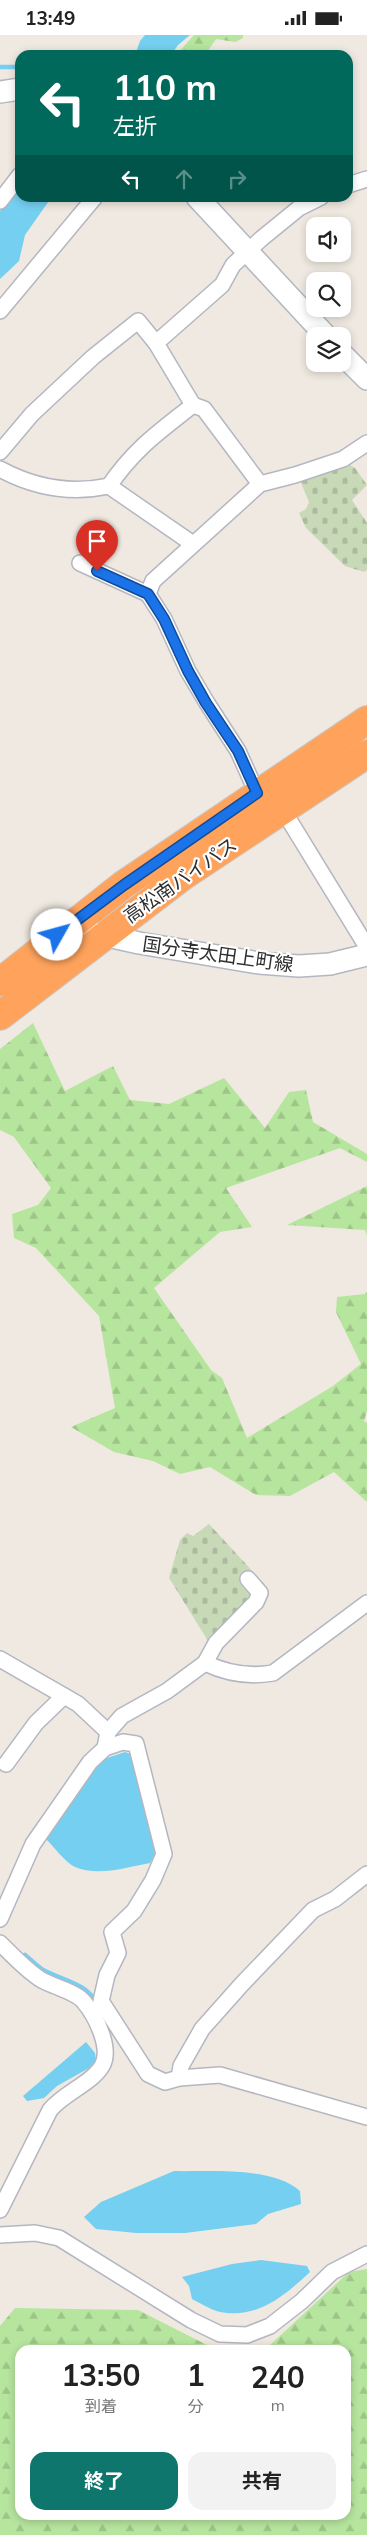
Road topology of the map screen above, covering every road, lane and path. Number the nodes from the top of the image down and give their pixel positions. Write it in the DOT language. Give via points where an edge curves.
graph roads {
  1 [pos="15,90"];
  2 [pos="0,92"];
  3 [pos="367,179"];
  4 [pos="15,182"];
  5 [pos="353,183"];
  6 [pos="0,201"];
  7 [pos="91,202"];
  8 [pos="202,202"];
  9 [pos="311,202"];
  10 [pos="248,251"];
  11 [pos="0,311"];
  12 [pos="318,327"];
  13 [pos="156,343"];
  14 [pos="351,363"];
  15 [pos="367,379"];
  16 [pos="193,405"];
  17 [pos="367,443"];
  18 [pos="0,452"];
  19 [pos="0,469"];
  20 [pos="260,484"];
  21 [pos="109,485"];
  22 [pos="193,544"];
  23 [pos="80,563"];
  24 [pos="148,594"];
  25 [pos="367,720"];
  26 [pos="367,754"];
  27 [pos="257,793"];
  28 [pos="283,810"];
  29 [pos="70,925"];
  30 [pos="103,936"];
  31 [pos="367,947"];
  32 [pos="367,955"];
  33 [pos="0,982"];
  34 [pos="0,1016"];
  35 [pos="248,1579"];
  36 [pos="367,1603"];
  37 [pos="0,1659"];
  38 [pos="206,1663"];
  39 [pos="64,1696"];
  40 [pos="108,1732"];
  41 [pos="105,1748"];
  42 [pos="6,1764"];
  43 [pos="367,1874"];
  44 [pos="0,1919"];
  45 [pos="0,1943"];
  46 [pos="180,2078"];
  47 [pos="367,2117"];
  48 [pos="0,2210"];
  49 [pos="0,2235"];
  50 [pos="367,2254"];
  1 -- 2 [label="main road"];
  3 -- 5 [label="street"];
  4 -- 6 [label="street"];
  7 -- 11 [label="street"];
  8 -- 10 [label="main road"];
  9 -- 10 [label="street"];
  10 -- 12 [label="main road"];
  10 -- 13 [label="street" via="233,265 222,285"];
  13 -- 16 [label="street"];
  13 -- 18 [label="street" via="138,321 93,357 32,414"];
  14 -- 15 [label="main road"];
  16 -- 20 [label="street" via="204,409"];
  16 -- 21 [label="street" via="139,448"];
  17 -- 20 [label="street" via="343,459"];
  19 -- 21 [label="street" via="43,486 86,491"];
  20 -- 22 [label="street"];
  21 -- 22 [label="street"];
  22 -- 24 [label="street" via="153,581"];
  23 -- 24 [label="street"];
  24 -- 27 [label="street" via="206,703 238,751"];
  25 -- 27 [label="highway, 高松南バイパス"];
  26 -- 28 [label="highway, 高松南バイパス"];
  27 -- 29 [label="highway, 高松南バイパス"];
  28 -- 30 [label="highway, 高松南バイパス" via="183,876"];
  28 -- 31 [label="street"];
  29 -- 30 [label="main road, 国分寺太田上町線"];
  29 -- 33 [label="highway, 高松南バイパス"];
  30 -- 32 [label="main road, 国分寺太田上町線" via="259,963 299,966 330,964"];
  30 -- 34 [label="highway, 高松南バイパス"];
  35 -- 38 [label="street" via="260,1593 256,1603 216,1643"];
  36 -- 38 [label="street" via="273,1673 223,1671"];
  37 -- 39 [label="street"];
  38 -- 40 [label="street" via="167,1691 122,1716"];
  39 -- 40 [label="street" via="78,1704"];
  39 -- 42 [label="street" via="36,1723"];
  40 -- 41 [label="street"];
  41 -- 44 [label="street" via="90,1762 33,1844"];
  41 -- 46 [label="street" via="123,1742 136,1745 164,1854 134,1911 112,1932 118,1953 101,2001 148,2074 165,2082"];
  43 -- 46 [label="street" via="335,1899 313,1911 242,1983 202,2029 181,2066"];
  45 -- 48 [label="street" via="21,1965 41,1979 84,2000 97,2023 105,2048 103,2065 50,2110"];
  46 -- 47 [label="street" via="220,2075"];
  49 -- 50 [label="street" via="35,2233 59,2238 191,2320 220,2334 247,2335 270,2326 332,2272"];
}
